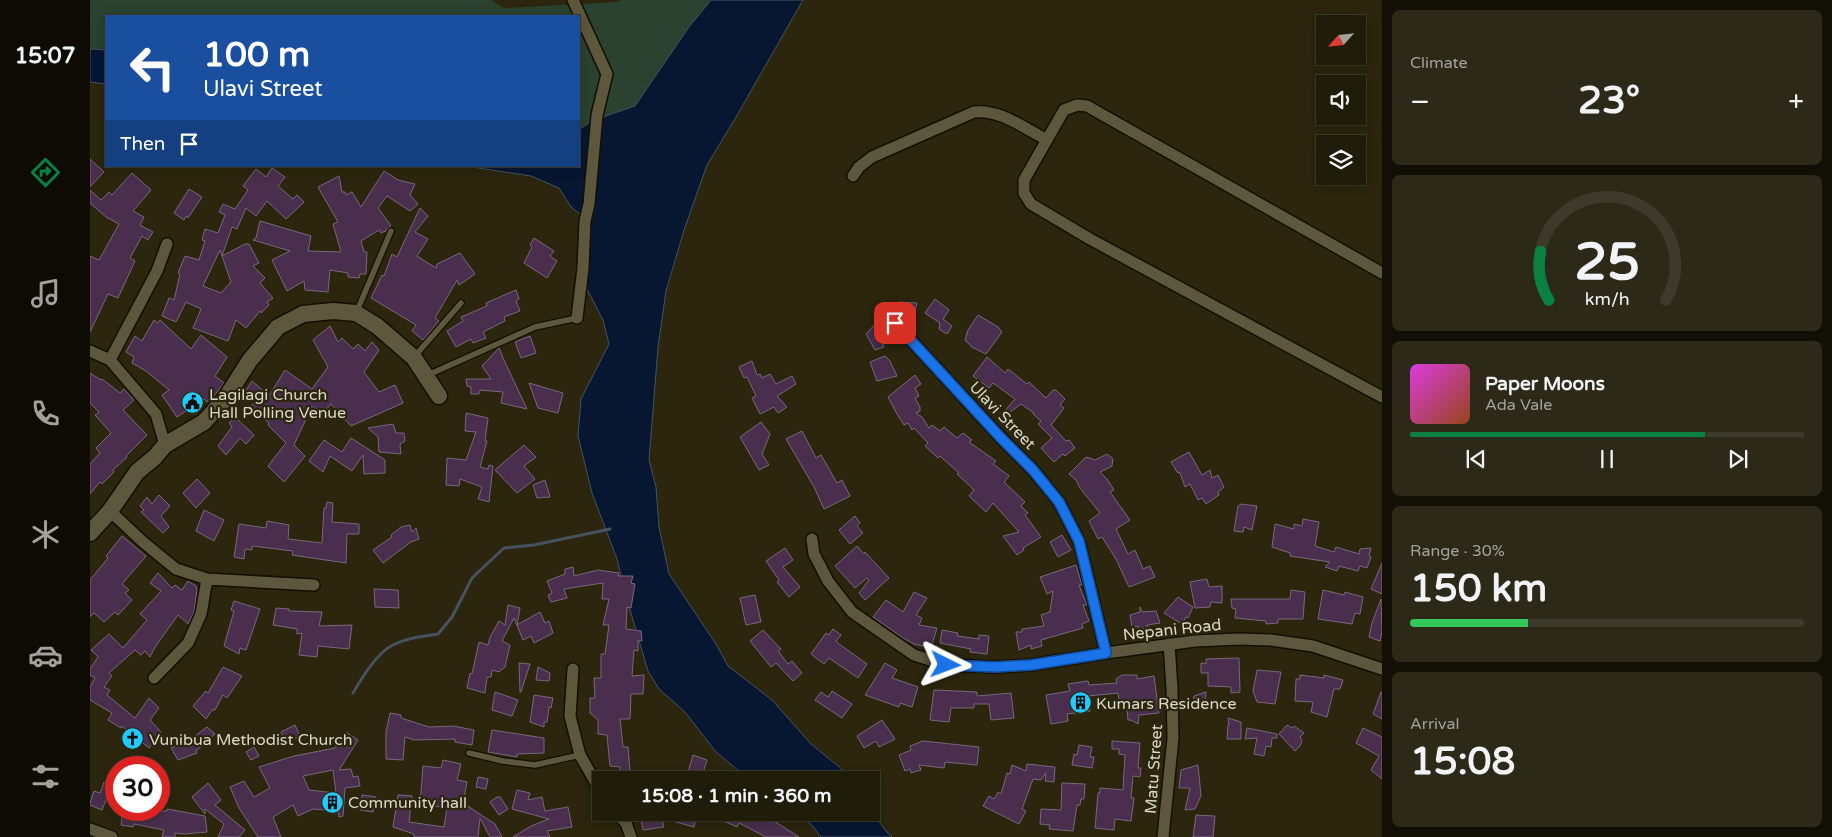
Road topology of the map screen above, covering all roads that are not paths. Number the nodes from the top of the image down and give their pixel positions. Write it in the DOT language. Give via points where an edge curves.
graph roads {
  1 [pos="573,0"];
  2 [pos="580,15"];
  3 [pos="580,15"];
  4 [pos="1046,140"];
  5 [pos="853,176"];
  6 [pos="391,231"];
  7 [pos="167,244"];
  8 [pos="1382,273"];
  9 [pos="462,303"];
  10 [pos="356,313"];
  11 [pos="577,318"];
  12 [pos="895,323"];
  13 [pos="90,351"];
  14 [pos="414,358"];
  15 [pos="110,360"];
  16 [pos="426,376"];
  17 [pos="439,396"];
  18 [pos="1382,397"];
  19 [pos="165,445"];
  20 [pos="110,511"];
  21 [pos="90,533"];
  22 [pos="812,539"];
  23 [pos="207,579"];
  24 [pos="314,585"];
  25 [pos="1168,644"];
  26 [pos="1106,653"];
  27 [pos="574,669"];
  28 [pos="1382,669"];
  29 [pos="154,678"];
  30 [pos="469,753"];
  31 [pos="580,755"];
  32 [pos="592,776"];
  33 [pos="624,821"];
  34 [pos="90,829"];
  35 [pos="112,837"];
  36 [pos="630,837"];
  37 [pos="1164,837"];
  1 -- 2 [label="street"];
  3 -- 11 [label="street" via="607,74 597,115"];
  4 -- 5 [label="street" via="1002,116 974,112 872,157"];
  4 -- 8 [label="street" via="1064,110 1077,105 1087,106"];
  4 -- 18 [label="street" via="1024,180 1024,193 1031,204"];
  6 -- 10 [label="lane"];
  7 -- 15 [label="street" via="158,271"];
  9 -- 14 [label="lane"];
  10 -- 14 [label="street" via="377,326"];
  10 -- 19 [label="street" via="303,314 278,327 204,422"];
  11 -- 16 [label="lane" via="535,327"];
  12 -- 26 [label="street, Ulavi Street" via="1059,502 1079,541"];
  13 -- 15 [label="street"];
  14 -- 16 [label="street"];
  15 -- 19 [label="street" via="156,414"];
  16 -- 17 [label="street"];
  19 -- 20 [label="street" via="137,472"];
  20 -- 21 [label="street"];
  20 -- 23 [label="street" via="176,569"];
  22 -- 26 [label="street, Nepani Road" via="814,554 828,581 852,612 914,655 946,665 995,667 1031,665"];
  23 -- 24 [label="street"];
  23 -- 29 [label="street" via="201,614 188,643"];
  25 -- 26 [label="street, Nepani Road"];
  25 -- 28 [label="street, Nepani Road" via="1271,640 1312,646"];
  25 -- 37 [label="street, Matu Street" via="1173,738"];
  27 -- 31 [label="street" via="570,716"];
  30 -- 31 [label="lane" via="535,765"];
  31 -- 32 [label="street"];
  33 -- 36 [label="street"];
  34 -- 35 [label="street"];
}
